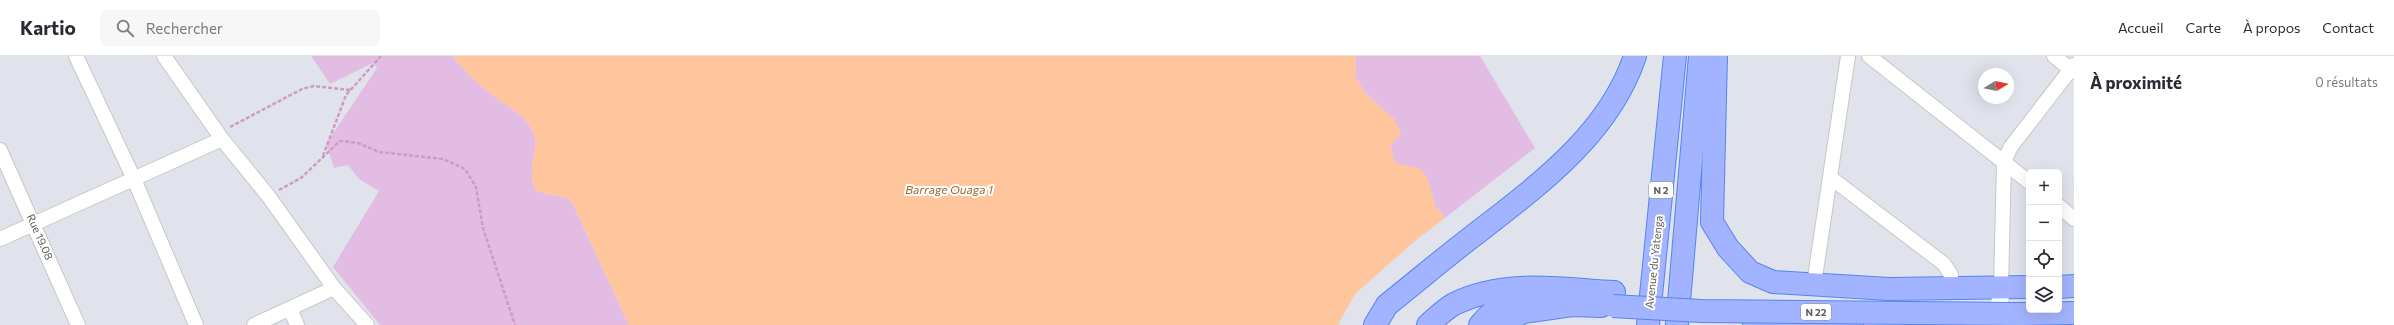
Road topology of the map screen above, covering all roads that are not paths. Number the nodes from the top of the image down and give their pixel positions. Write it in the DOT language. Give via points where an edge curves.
graph roads {
  1 [pos="76,56"];
  2 [pos="164,56"];
  3 [pos="1635,56"];
  4 [pos="1675,56"];
  5 [pos="1700,56"];
  6 [pos="1716,56"];
  7 [pos="1848,56"];
  8 [pos="1869,56"];
  9 [pos="2054,56"];
  10 [pos="2073,69"];
  11 [pos="222,138"];
  12 [pos="0,150"];
  13 [pos="2004,162"];
  14 [pos="1831,178"];
  15 [pos="134,179"];
  16 [pos="2026,180"];
  17 [pos="2062,208"];
  18 [pos="2074,218"];
  19 [pos="34,224"];
  20 [pos="0,238"];
  21 [pos="1814,284"];
  22 [pos="2074,286"];
  23 [pos="2026,287"];
  24 [pos="2062,287"];
  25 [pos="334,288"];
  26 [pos="1952,288"];
  27 [pos="2001,288"];
  28 [pos="1562,289"];
  29 [pos="1614,299"];
  30 [pos="2062,303"];
  31 [pos="2074,303"];
  32 [pos="2026,304"];
  33 [pos="290,308"];
  34 [pos="2074,313"];
  35 [pos="78,325"];
  36 [pos="196,325"];
  37 [pos="254,325"];
  38 [pos="297,325"];
  39 [pos="367,325"];
  40 [pos="1375,325"];
  41 [pos="1428,325"];
  42 [pos="1480,325"];
  43 [pos="1502,325"];
  44 [pos="1648,325"];
  45 [pos="1677,325"];
  46 [pos="1754,325"];
  47 [pos="1852,325"];
  48 [pos="1998,325"];
  1 -- 15 [label="street"];
  2 -- 11 [label="street"];
  3 -- 40 [label="main road" via="1630,71 1593,132 1533,189 1387,305"];
  4 -- 44 [label="main road, Avenue du Yatenga / N 2"];
  5 -- 45 [label="main road, N 2"];
  6 -- 21 [label="main road" via="1712,222 1728,248 1750,272 1773,282"];
  7 -- 14 [label="street"];
  8 -- 13 [label="street"];
  9 -- 10 [label="street"];
  10 -- 13 [label="street" via="2010,148"];
  11 -- 15 [label="street"];
  11 -- 25 [label="street" via="269,197"];
  12 -- 19 [label="street, Rue 19.08"];
  13 -- 16 [label="street"];
  13 -- 27 [label="street"];
  14 -- 21 [label="street"];
  14 -- 26 [label="street" via="1944,264 1951,276"];
  15 -- 19 [label="street"];
  15 -- 36 [label="street"];
  17 -- 18 [label="street"];
  19 -- 20 [label="street"];
  19 -- 35 [label="street, Rue 19.08"];
  21 -- 26 [label="main road" via="1888,289"];
  22 -- 24 [label="main road"];
  23 -- 27 [label="main road"];
  25 -- 33 [label="street"];
  25 -- 39 [label="street"];
  26 -- 27 [label="main road"];
  27 -- 48 [label="street"];
  28 -- 29 [label="main road"];
  28 -- 41 [label="main road" via="1515,287 1489,291 1453,305"];
  28 -- 42 [label="main road" via="1519,298 1492,310"];
  29 -- 32 [label="main road, N 22" via="1789,299"];
  29 -- 34 [label="main road, N 22, bridge" via="1701,311"];
  29 -- 43 [label="main road" via="1523,312"];
  30 -- 31 [label="main road"];
  33 -- 37 [label="street"];
  33 -- 38 [label="street"];
  46 -- 47 [label="main road"];
}
